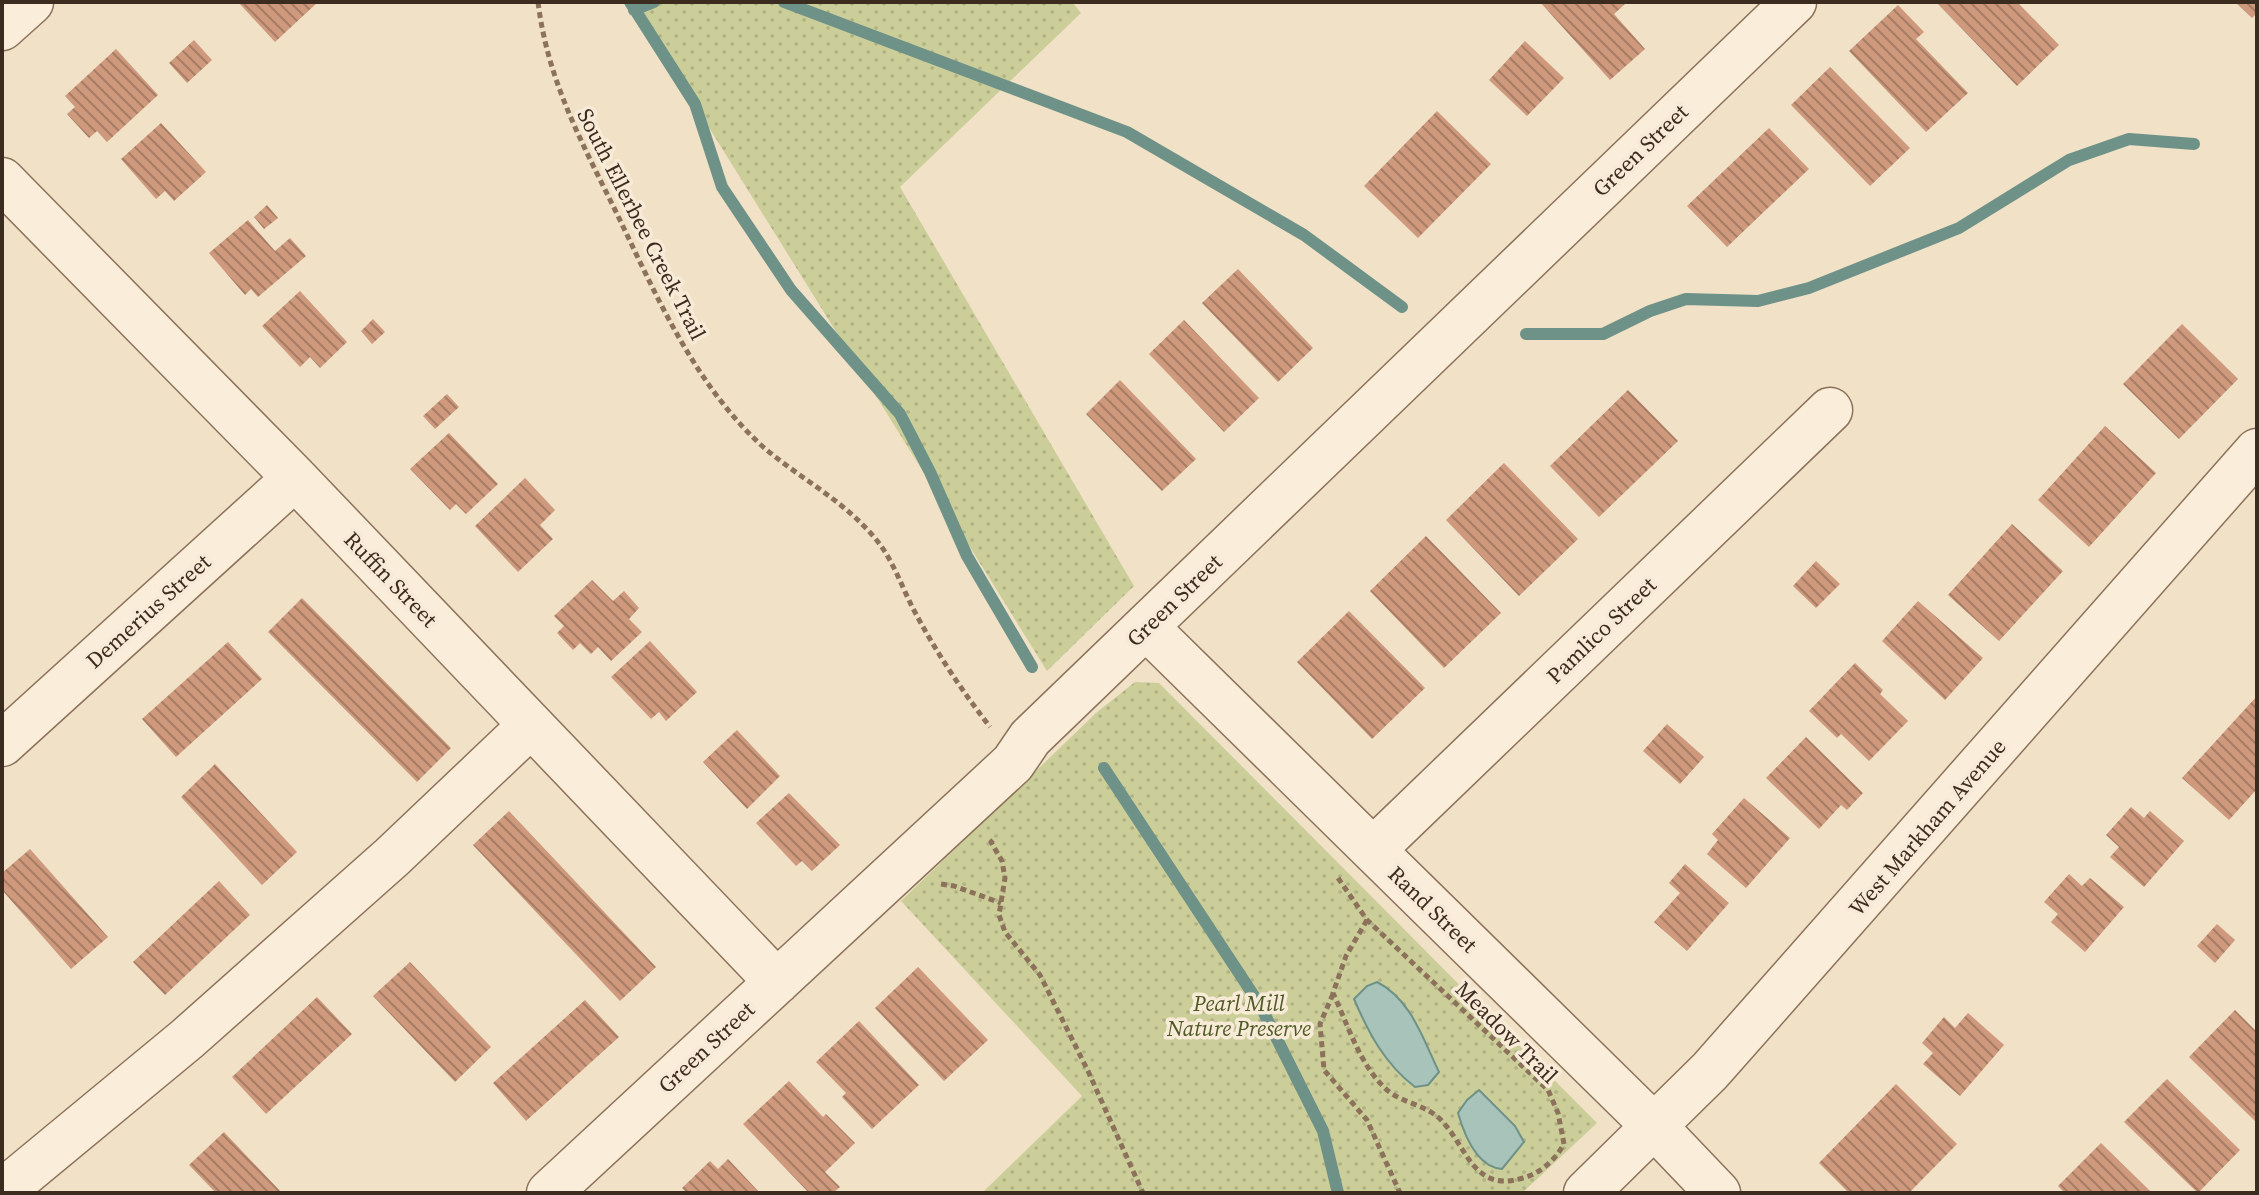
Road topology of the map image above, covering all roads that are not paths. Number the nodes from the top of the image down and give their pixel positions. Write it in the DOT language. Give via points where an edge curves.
graph roads {
  1 [pos="31,2"];
  2 [pos="1794,2"];
  3 [pos="2,28"];
  4 [pos="2,180"];
  5 [pos="1830,410"];
  6 [pos="2257,451"];
  7 [pos="295,478"];
  8 [pos="1146,627"];
  9 [pos="531,725"];
  10 [pos="2,744"];
  11 [pos="1373,850"];
  12 [pos="777,982"];
  13 [pos="1655,1127"];
  14 [pos="2,1192"];
  15 [pos="549,1193"];
  16 [pos="1586,1193"];
  17 [pos="1718,1193"];
  1 -- 3 [label="street"];
  2 -- 8 [label="street, Green Street"];
  4 -- 7 [label="street, Ruffin Street"];
  5 -- 11 [label="street, Pamlico Street"];
  6 -- 13 [label="street, West Markham Avenue" via="1812,958"];
  7 -- 9 [label="street, Ruffin Street"];
  7 -- 10 [label="street, Demerius Street"];
  8 -- 11 [label="street, Rand Street"];
  8 -- 12 [label="street, Green Street" via="1030,738 1013,763"];
  9 -- 12 [label="street, Ruffin Street"];
  9 -- 14 [label="street" via="199,1029"];
  11 -- 13 [label="street, Rand Street"];
  12 -- 15 [label="street, Green Street"];
  13 -- 16 [label="street, West Markham Avenue"];
  13 -- 17 [label="street, Rand Street"];
}
